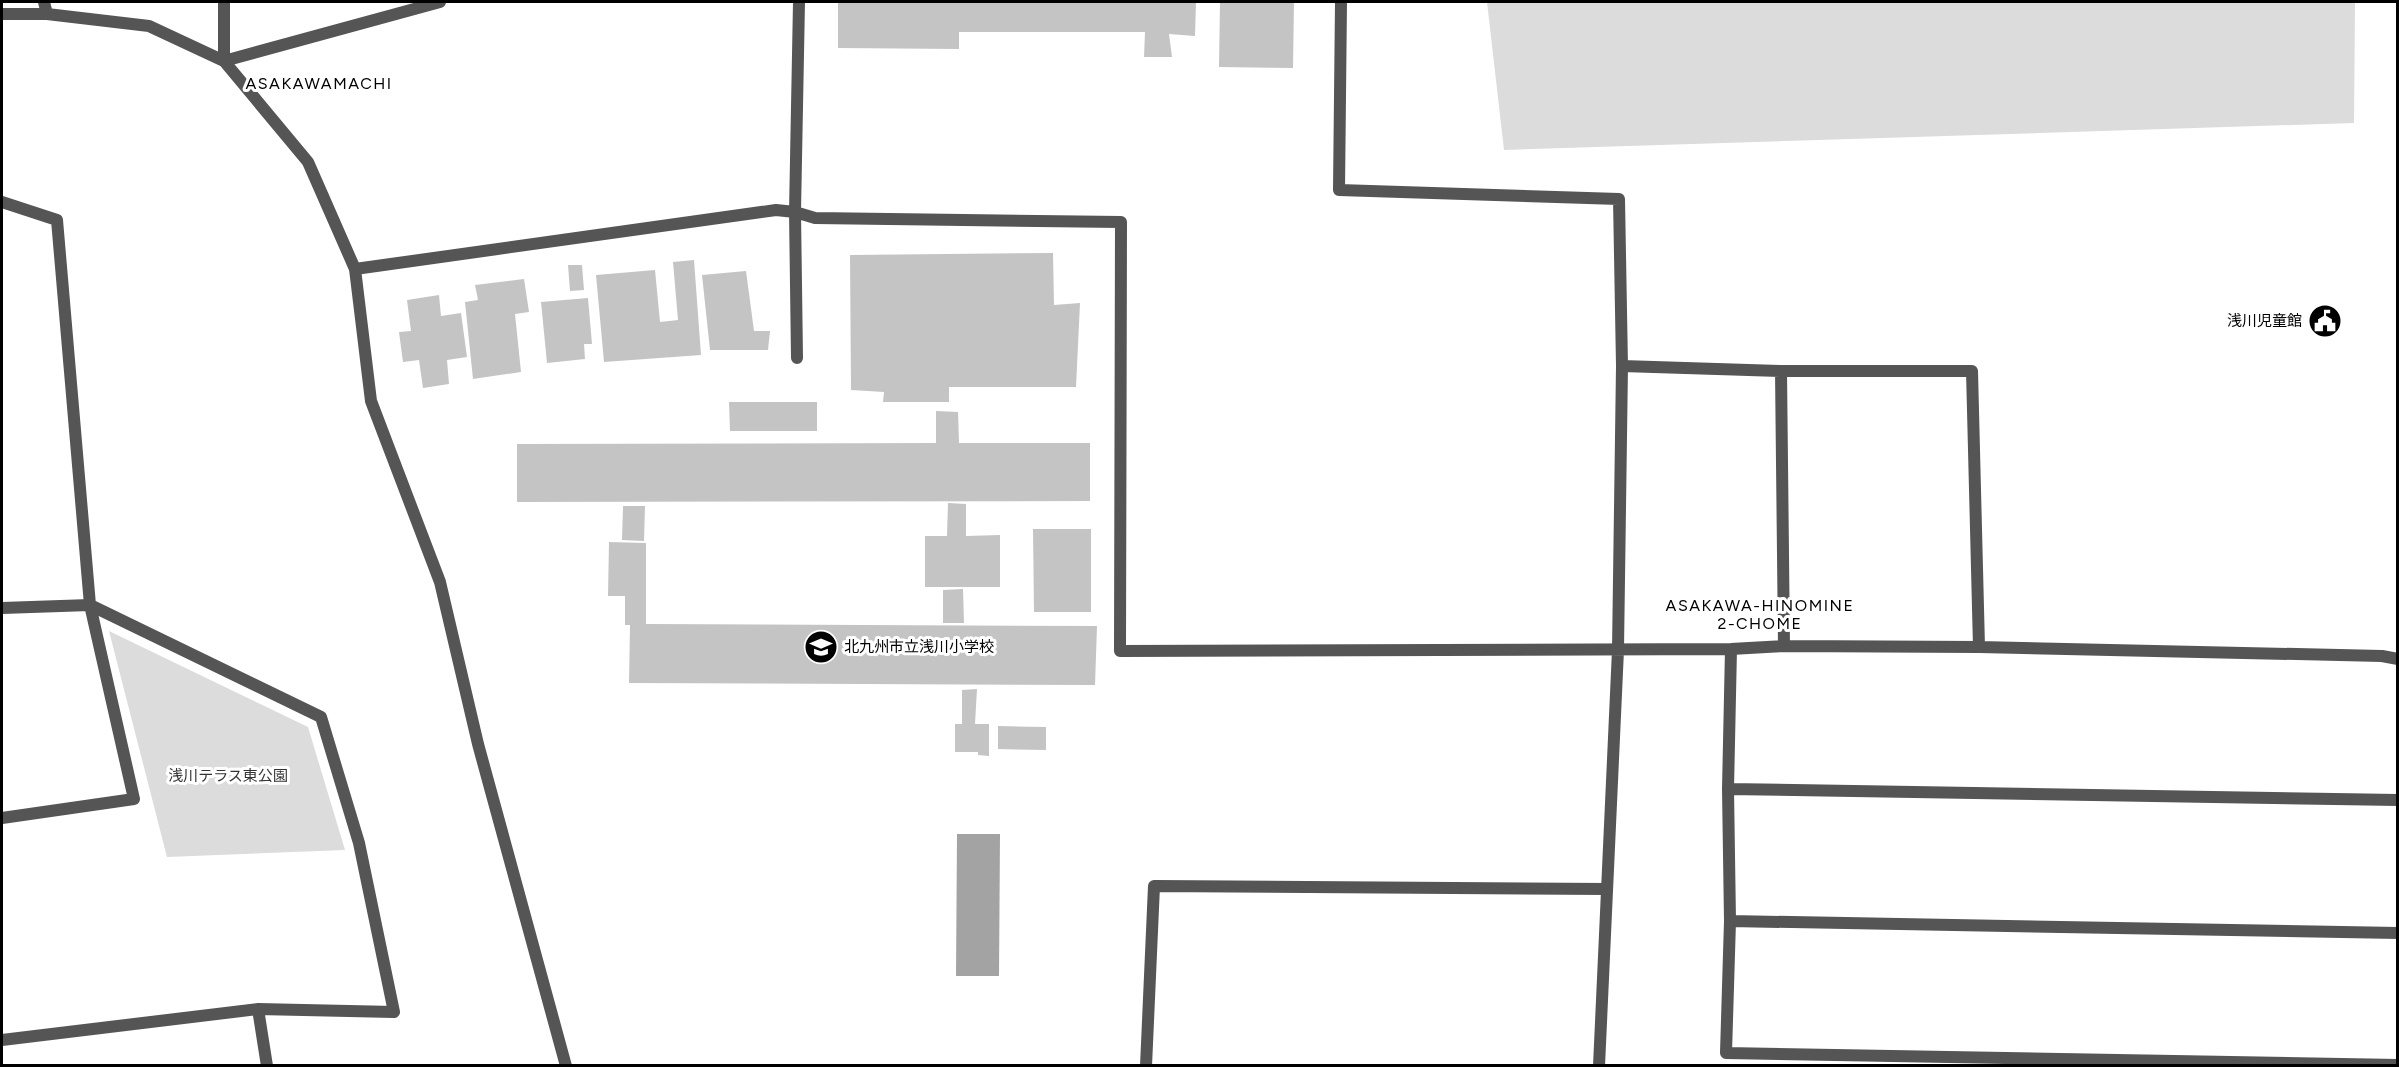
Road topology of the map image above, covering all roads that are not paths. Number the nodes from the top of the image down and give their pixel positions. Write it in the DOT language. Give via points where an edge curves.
graph roads {
  1 [pos="224,2"];
  2 [pos="440,2"];
  3 [pos="799,2"];
  4 [pos="1341,2"];
  5 [pos="45,8"];
  6 [pos="2,14"];
  7 [pos="224,61"];
  8 [pos="2,202"];
  9 [pos="795,212"];
  10 [pos="355,269"];
  11 [pos="797,357"];
  12 [pos="1622,366"];
  13 [pos="1781,371"];
  14 [pos="90,605"];
  15 [pos="2,608"];
  16 [pos="1784,646"];
  17 [pos="1979,647"];
  18 [pos="1731,649"];
  19 [pos="1617,650"];
  20 [pos="2397,659"];
  21 [pos="1728,789"];
  22 [pos="2397,800"];
  23 [pos="2,818"];
  24 [pos="1607,889"];
  25 [pos="1730,921"];
  26 [pos="2397,933"];
  27 [pos="258,1009"];
  28 [pos="2,1040"];
  29 [pos="267,1065"];
  30 [pos="566,1065"];
  31 [pos="1146,1065"];
  32 [pos="1599,1065"];
  33 [pos="2397,1065"];
  1 -- 7 [label="street"];
  2 -- 7 [label="street"];
  3 -- 9 [label="street"];
  4 -- 12 [label="street" via="1339,190 1619,199"];
  5 -- 6 [label="street"];
  5 -- 7 [label="street" via="149,26"];
  7 -- 10 [label="street" via="308,162"];
  8 -- 14 [label="street" via="57,220"];
  9 -- 10 [label="street" via="776,210"];
  9 -- 11 [label="street"];
  9 -- 19 [label="street" via="815,218 1120,222 1120,651"];
  10 -- 30 [label="street" via="371,401 440,582 478,744"];
  12 -- 13 [label="street"];
  12 -- 19 [label="street"];
  13 -- 16 [label="street"];
  13 -- 17 [label="street" via="1972,371"];
  14 -- 15 [label="street"];
  14 -- 23 [label="street" via="134,799"];
  14 -- 27 [label="street" via="321,717 358,843 394,1012"];
  16 -- 17 [label="street"];
  16 -- 18 [label="street"];
  17 -- 20 [label="street"];
  18 -- 19 [label="street"];
  18 -- 21 [label="street"];
  19 -- 24 [label="street"];
  21 -- 22 [label="street"];
  21 -- 25 [label="street"];
  24 -- 31 [label="street" via="1154,886"];
  24 -- 32 [label="street"];
  25 -- 26 [label="street"];
  25 -- 33 [label="street" via="1726,1053"];
  27 -- 28 [label="street"];
  27 -- 29 [label="street"];
}
